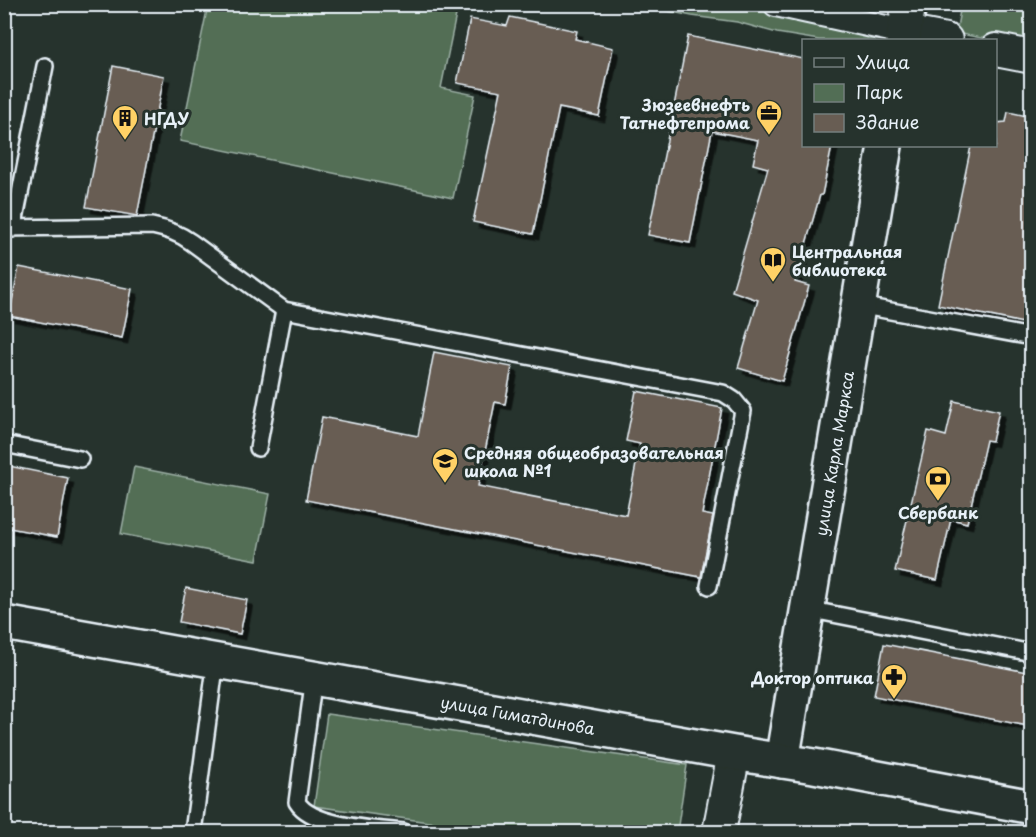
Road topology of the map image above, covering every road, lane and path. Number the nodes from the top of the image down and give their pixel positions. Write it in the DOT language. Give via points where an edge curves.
graph roads {
  1 [pos="776,4"];
  2 [pos="905,26"];
  3 [pos="943,39"];
  4 [pos="997,50"];
  5 [pos="1032,57"];
  6 [pos="45,66"];
  7 [pos="885,147"];
  8 [pos="9,228"];
  9 [pos="858,304"];
  10 [pos="284,310"];
  11 [pos="1032,337"];
  12 [pos="4,444"];
  13 [pos="258,448"];
  14 [pos="80,459"];
  15 [pos="709,586"];
  16 [pos="807,609"];
  17 [pos="4,623"];
  18 [pos="1027,652"];
  19 [pos="216,660"];
  20 [pos="314,677"];
  21 [pos="734,753"];
  22 [pos="782,761"];
  23 [pos="1032,807"];
  24 [pos="358,829"];
  25 [pos="193,832"];
  26 [pos="404,832"];
  27 [pos="719,832"];
  1 -- 2 [label="street"];
  2 -- 3 [label="street"];
  4 -- 5 [label="street"];
  6 -- 8 [label="lane"];
  7 -- 9 [label="main road, улица Карла Маркса"];
  8 -- 10 [label="lane" via="167,229"];
  9 -- 11 [label="lane"];
  9 -- 16 [label="main road, улица Карла Маркса"];
  10 -- 13 [label="lane"];
  10 -- 15 [label="lane" via="723,393 734,400 743,411"];
  12 -- 14 [label="lane"];
  16 -- 18 [label="lane"];
  16 -- 22 [label="main road, улица Карла Маркса"];
  17 -- 19 [label="main road, улица Гиматдинова"];
  19 -- 20 [label="main road, улица Гиматдинова"];
  19 -- 25 [label="lane"];
  20 -- 21 [label="main road, улица Гиматдинова"];
  20 -- 24 [label="lane" via="297,802 300,808 326,822"];
  21 -- 22 [label="main road, улица Гиматдинова"];
  21 -- 27 [label="street"];
  22 -- 23 [label="main road, улица Гиматдинова"];
  24 -- 26 [label="lane"];
}
